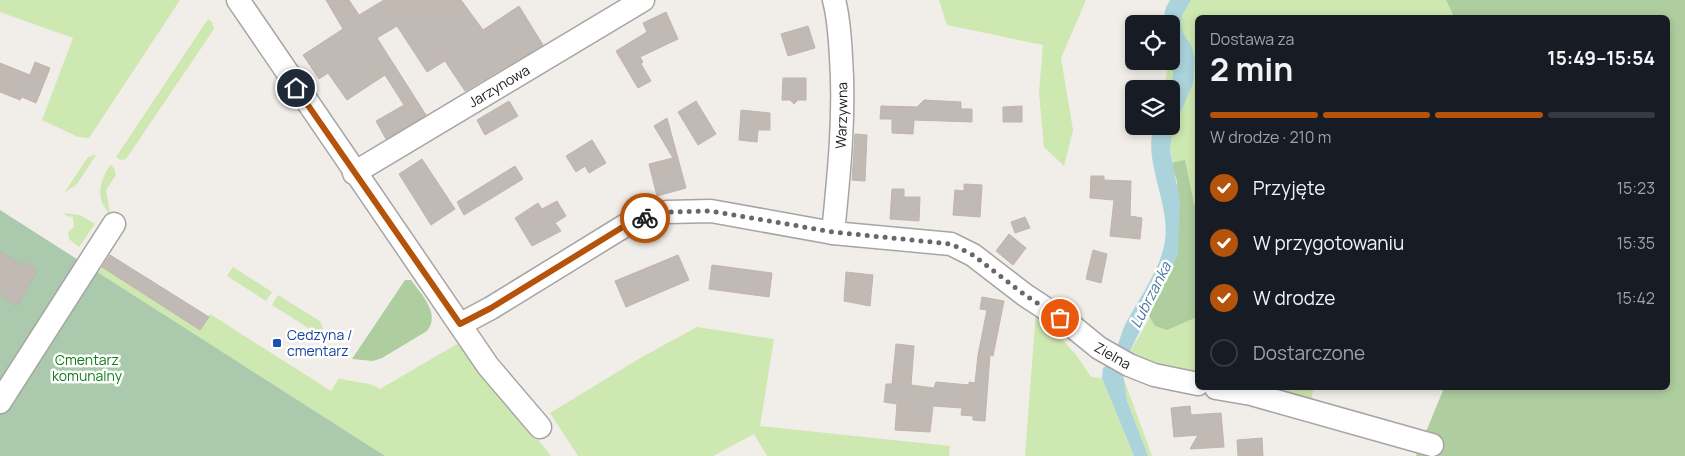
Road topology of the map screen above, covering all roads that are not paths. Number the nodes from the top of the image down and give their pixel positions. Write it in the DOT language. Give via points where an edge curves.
graph roads {
  1 [pos="238,0"];
  2 [pos="643,0"];
  3 [pos="834,0"];
  4 [pos="354,173"];
  5 [pos="114,224"];
  6 [pos="833,232"];
  7 [pos="460,324"];
  8 [pos="1195,383"];
  9 [pos="1227,390"];
  10 [pos="0,402"];
  11 [pos="540,427"];
  12 [pos="1432,446"];
  1 -- 4 [label="street"];
  2 -- 4 [label="street, Jarzynowa"];
  3 -- 6 [label="street, Warzywna" via="843,89 840,172"];
  4 -- 7 [label="street"];
  5 -- 10 [label="street"];
  6 -- 7 [label="street, Zielna" via="711,211 667,212 626,225"];
  6 -- 8 [label="street, Zielna" via="951,244 973,255 1025,295 1129,365 1154,375"];
  7 -- 11 [label="street" via="488,366"];
  9 -- 12 [label="street"];
}
